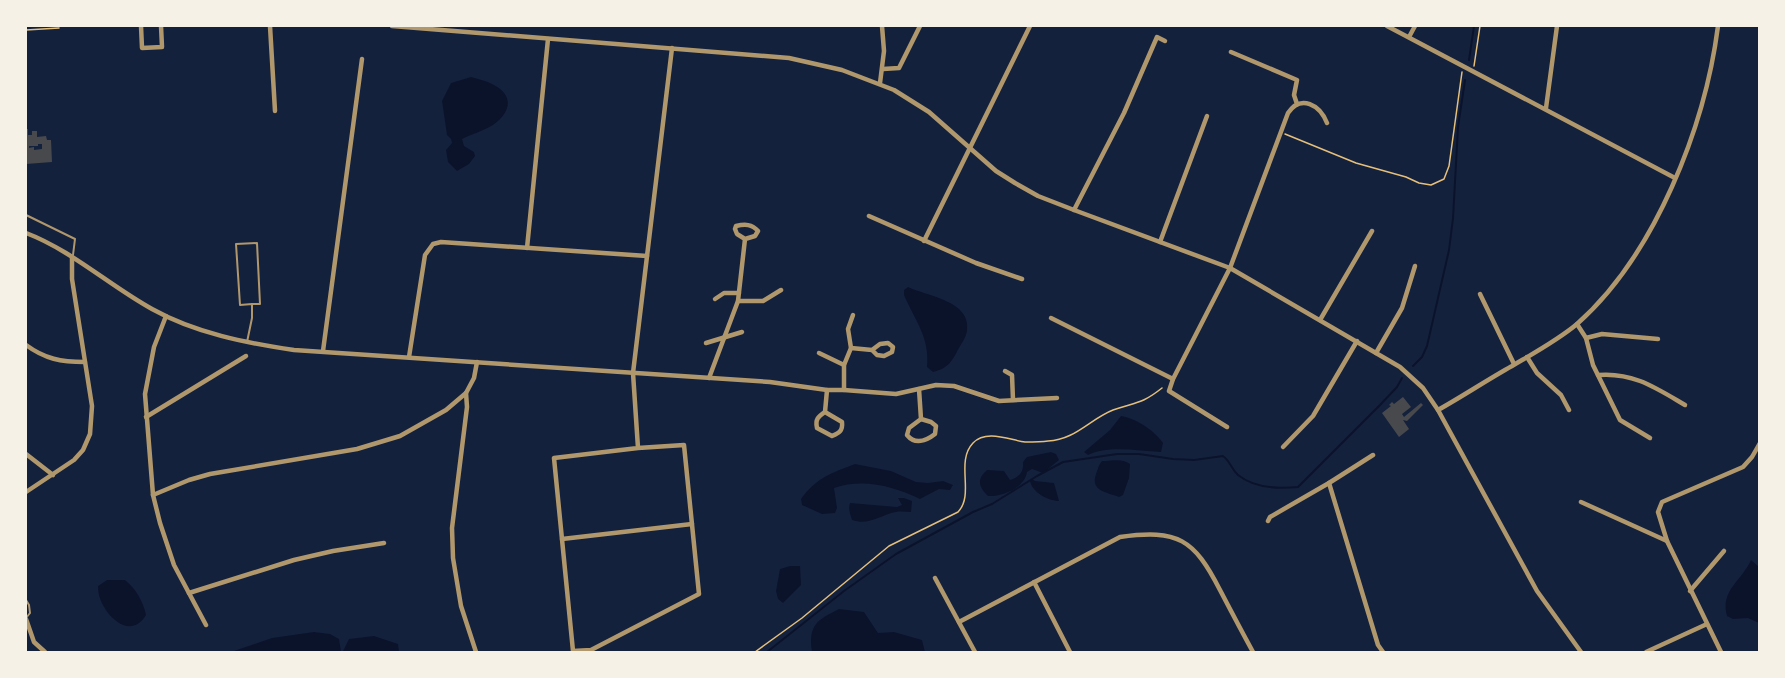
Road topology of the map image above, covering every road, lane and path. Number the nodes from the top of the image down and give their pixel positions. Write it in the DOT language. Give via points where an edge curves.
graph roads {
  1 [pos="141,26"];
  2 [pos="161,26"];
  3 [pos="270,26"];
  4 [pos="392,26"];
  5 [pos="882,26"];
  6 [pos="920,26"];
  7 [pos="1030,26"];
  8 [pos="1387,26"];
  9 [pos="1415,26"];
  10 [pos="1480,26"];
  11 [pos="1557,26"];
  12 [pos="1718,26"];
  13 [pos="59,28"];
  14 [pos="26,30"];
  15 [pos="1409,37"];
  16 [pos="548,39"];
  17 [pos="1165,41"];
  18 [pos="672,48"];
  19 [pos="1232,52"];
  20 [pos="362,59"];
  21 [pos="1464,65"];
  22 [pos="883,69"];
  23 [pos="1473,69"];
  24 [pos="880,84"];
  25 [pos="1297,104"];
  26 [pos="1546,108"];
  27 [pos="275,111"];
  28 [pos="1207,116"];
  29 [pos="1327,123"];
  30 [pos="1282,133"];
  31 [pos="970,147"];
  32 [pos="1675,178"];
  33 [pos="1074,210"];
  34 [pos="26,216"];
  35 [pos="869,216"];
  36 [pos="1372,231"];
  37 [pos="26,233"];
  38 [pos="745,239"];
  39 [pos="924,241"];
  40 [pos="1160,242"];
  41 [pos="527,248"];
  42 [pos="648,256"];
  43 [pos="72,258"];
  44 [pos="1415,266"];
  45 [pos="1230,268"];
  46 [pos="1022,279"];
  47 [pos="781,290"];
  48 [pos="740,293"];
  49 [pos="1480,294"];
  50 [pos="715,298"];
  51 [pos="738,301"];
  52 [pos="252,304"];
  53 [pos="853,315"];
  54 [pos="166,316"];
  55 [pos="1051,318"];
  56 [pos="1320,320"];
  57 [pos="1577,324"];
  58 [pos="742,332"];
  59 [pos="724,338"];
  60 [pos="1586,338"];
  61 [pos="1658,339"];
  62 [pos="1357,341"];
  63 [pos="247,342"];
  64 [pos="706,343"];
  65 [pos="26,345"];
  66 [pos="851,348"];
  67 [pos="873,350"];
  68 [pos="323,351"];
  69 [pos="819,353"];
  70 [pos="1376,353"];
  71 [pos="246,356"];
  72 [pos="409,357"];
  73 [pos="1527,357"];
  74 [pos="85,362"];
  75 [pos="477,362"];
  76 [pos="1514,364"];
  77 [pos="844,365"];
  78 [pos="1005,371"];
  79 [pos="633,373"];
  80 [pos="1598,375"];
  81 [pos="709,378"];
  82 [pos="1173,379"];
  83 [pos="919,389"];
  84 [pos="826,390"];
  85 [pos="844,390"];
  86 [pos="466,393"];
  87 [pos="1057,398"];
  88 [pos="1013,400"];
  89 [pos="1685,405"];
  90 [pos="1438,410"];
  91 [pos="1569,410"];
  92 [pos="825,412"];
  93 [pos="146,417"];
  94 [pos="921,419"];
  95 [pos="1227,427"];
  96 [pos="1650,438"];
  97 [pos="1760,443"];
  98 [pos="1283,447"];
  99 [pos="638,448"];
  100 [pos="26,454"];
  101 [pos="1373,455"];
  102 [pos="53,475"];
  103 [pos="1329,483"];
  104 [pos="26,492"];
  105 [pos="153,495"];
  106 [pos="1581,502"];
  107 [pos="1268,521"];
  108 [pos="692,524"];
  109 [pos="562,539"];
  110 [pos="1667,541"];
  111 [pos="384,543"];
  112 [pos="1724,551"];
  113 [pos="935,578"];
  114 [pos="1034,582"];
  115 [pos="1690,591"];
  116 [pos="189,593"];
  117 [pos="26,600"];
  118 [pos="26,619"];
  119 [pos="959,622"];
  120 [pos="1707,624"];
  121 [pos="206,625"];
  122 [pos="45,652"];
  123 [pos="476,652"];
  124 [pos="754,652"];
  125 [pos="975,652"];
  126 [pos="1070,652"];
  127 [pos="1253,652"];
  128 [pos="1383,652"];
  129 [pos="1581,652"];
  130 [pos="1646,652"];
  131 [pos="1721,652"];
  1 -- 2 [label="street" via="142,48 162,47"];
  3 -- 27 [label="street"];
  4 -- 16 [label="street"];
  5 -- 22 [label="street"];
  6 -- 22 [label="street" via="899,68"];
  7 -- 31 [label="street"];
  8 -- 15 [label="street"];
  9 -- 15 [label="street"];
  10 -- 23 [label="path"];
  11 -- 26 [label="street"];
  12 -- 32 [label="street" via="1702,104"];
  13 -- 14 [label="path"];
  15 -- 21 [label="street"];
  16 -- 18 [label="street"];
  16 -- 41 [label="street"];
  17 -- 33 [label="street" via="1157,37 1124,113"];
  18 -- 24 [label="street" via="789,58"];
  18 -- 42 [label="street"];
  19 -- 25 [label="street" via="1297,80"];
  20 -- 68 [label="street"];
  21 -- 23 [label="street"];
  21 -- 30 [label="path" via="1449,166 1444,179 1431,185 1356,163"];
  22 -- 24 [label="street"];
  23 -- 26 [label="street"];
  24 -- 31 [label="street" via="930,112"];
  25 -- 29 [label="street" via="1314,106"];
  25 -- 30 [label="street" via="1288,113"];
  26 -- 32 [label="street"];
  28 -- 40 [label="street"];
  30 -- 45 [label="street"];
  31 -- 33 [label="street" via="1014,183"];
  31 -- 39 [label="street"];
  32 -- 57 [label="street" via="1636,253 1617,281"];
  33 -- 40 [label="street"];
  34 -- 43 [label="lane" via="75,239"];
  35 -- 39 [label="street"];
  36 -- 56 [label="street"];
  37 -- 43 [label="street"];
  38 -- 38 [label="street" via="758,231 746,224 736,226 737,234"];
  38 -- 48 [label="street"];
  39 -- 46 [label="street"];
  40 -- 45 [label="street"];
  41 -- 42 [label="street"];
  41 -- 72 [label="street" via="433,244 425,255"];
  42 -- 79 [label="street"];
  43 -- 54 [label="street"];
  43 -- 74 [label="street"];
  44 -- 70 [label="street" via="1402,308"];
  45 -- 56 [label="street"];
  45 -- 82 [label="street"];
  47 -- 51 [label="street" via="763,301"];
  48 -- 50 [label="street" via="724,293"];
  48 -- 51 [label="street"];
  49 -- 76 [label="street"];
  51 -- 59 [label="street"];
  52 -- 52 [label="lane" via="260,304 257,243 236,244 240,305"];
  52 -- 63 [label="lane"];
  53 -- 66 [label="street" via="848,328"];
  54 -- 63 [label="street"];
  54 -- 93 [label="street" via="148,370"];
  55 -- 82 [label="street"];
  56 -- 62 [label="street"];
  57 -- 60 [label="street"];
  57 -- 73 [label="street"];
  58 -- 59 [label="street"];
  59 -- 64 [label="street"];
  59 -- 81 [label="street"];
  60 -- 61 [label="street" via="1602,334"];
  60 -- 80 [label="street"];
  62 -- 70 [label="street"];
  62 -- 98 [label="street" via="1313,416"];
  63 -- 68 [label="street"];
  65 -- 74 [label="street" via="51,359"];
  66 -- 67 [label="street"];
  66 -- 77 [label="street"];
  68 -- 72 [label="street"];
  69 -- 77 [label="street"];
  70 -- 90 [label="street" via="1423,388"];
  71 -- 93 [label="street"];
  72 -- 75 [label="street"];
  73 -- 76 [label="street"];
  73 -- 91 [label="street" via="1537,373 1561,394"];
  74 -- 102 [label="street" via="92,406 90,434 74,460"];
  75 -- 79 [label="street"];
  75 -- 86 [label="street"];
  76 -- 90 [label="street"];
  77 -- 85 [label="street"];
  78 -- 88 [label="street" via="1012,375"];
  79 -- 81 [label="street"];
  79 -- 99 [label="street"];
  80 -- 89 [label="street" via="1641,380"];
  80 -- 96 [label="street" via="1620,420"];
  81 -- 84 [label="street"];
  82 -- 95 [label="street" via="1169,391"];
  82 -- 124 [label="path" via="1142,402 1113,410 1064,439 1025,442 995,436 980,438 965,460 964,502 958,512 889,546"];
  83 -- 85 [label="street" via="896,394"];
  83 -- 88 [label="street" via="954,386 999,401"];
  83 -- 94 [label="street"];
  84 -- 85 [label="street"];
  84 -- 92 [label="street"];
  86 -- 105 [label="street" via="425,423 376,444 210,474"];
  86 -- 123 [label="street" via="452,528 453,558 460,606"];
  87 -- 88 [label="street"];
  90 -- 129 [label="street" via="1536,591"];
  92 -- 92 [label="street" via="842,422 839,433 832,436 817,428 818,416"];
  93 -- 105 [label="street"];
  94 -- 94 [label="street" via="936,426 935,434 928,440 911,440 907,435 909,428"];
  97 -- 110 [label="street" via="1743,467 1662,502 1658,512"];
  99 -- 108 [label="street" via="684,445"];
  99 -- 109 [label="street" via="554,458"];
  100 -- 102 [label="street"];
  101 -- 103 [label="street"];
  102 -- 104 [label="street"];
  103 -- 107 [label="street"];
  103 -- 128 [label="street"];
  105 -- 116 [label="street" via="174,565"];
  106 -- 110 [label="street"];
  108 -- 109 [label="street"];
  108 -- 109 [label="street" via="699,594 591,650 573,651"];
  110 -- 115 [label="street"];
  111 -- 116 [label="street" via="294,560"];
  112 -- 115 [label="street"];
  113 -- 119 [label="street"];
  114 -- 119 [label="street"];
  114 -- 126 [label="street"];
  114 -- 127 [label="street" via="1120,537 1147,533 1177,539 1195,549 1208,565"];
  115 -- 120 [label="street"];
  116 -- 121 [label="street"];
  117 -- 118 [label="lane" via="30,613"];
  118 -- 122 [label="street" via="34,642"];
  119 -- 125 [label="street"];
  120 -- 130 [label="street"];
  120 -- 131 [label="street"];
}
